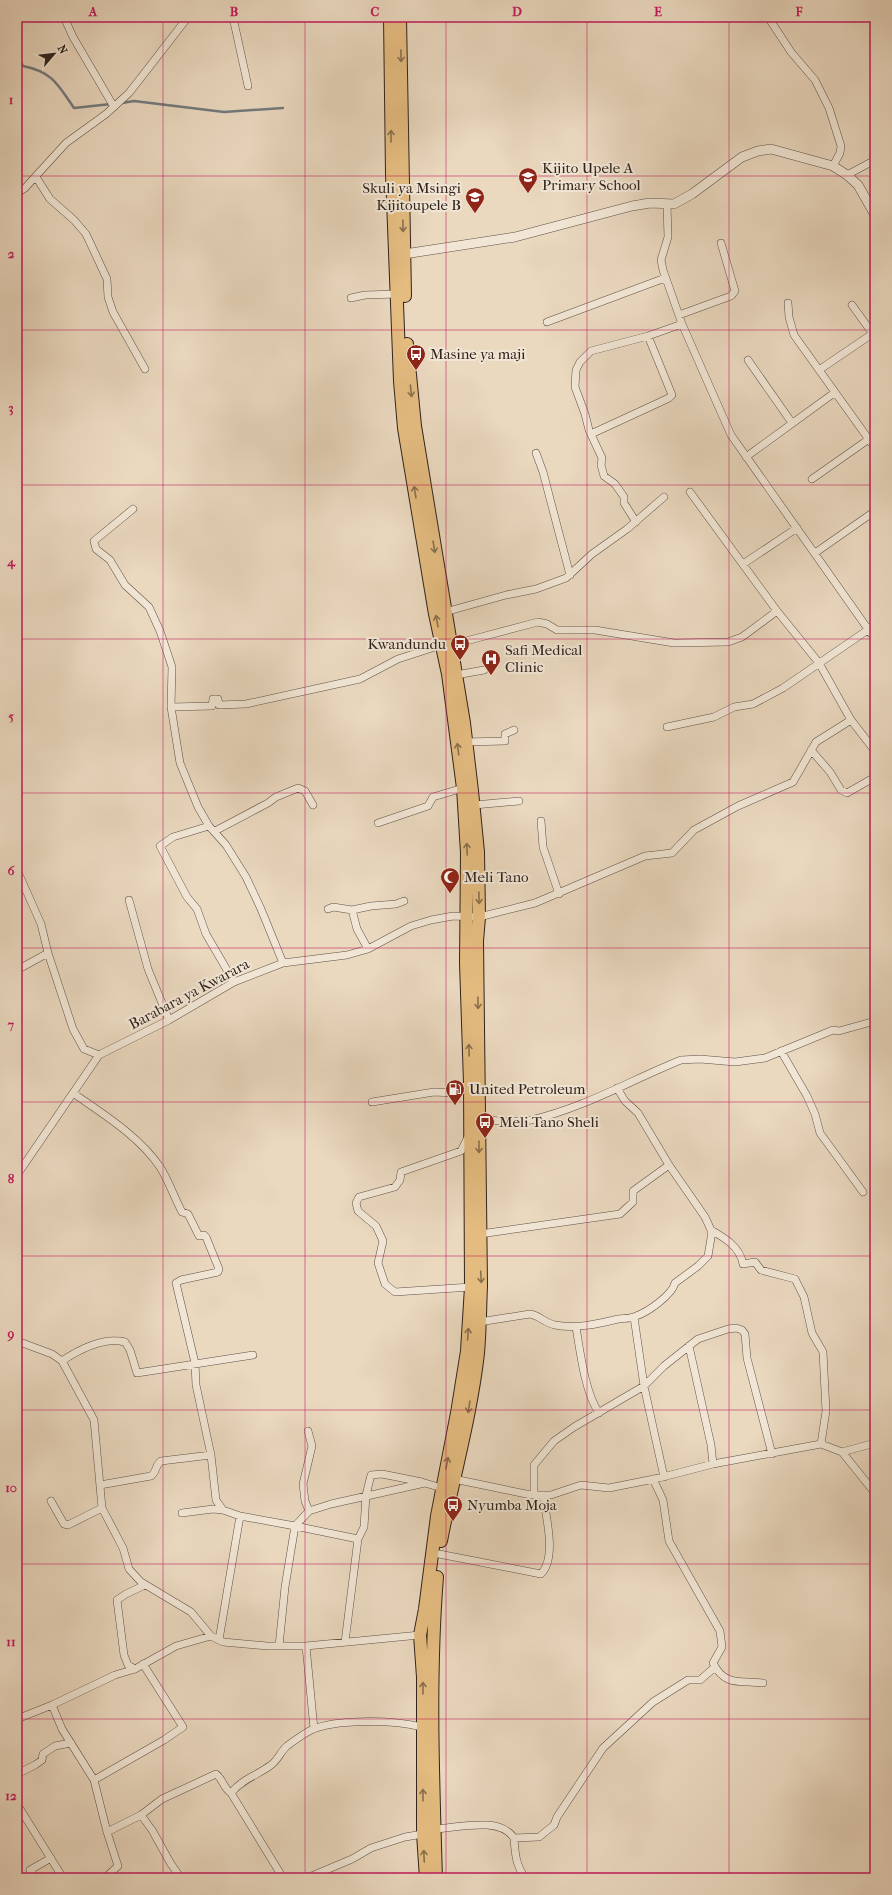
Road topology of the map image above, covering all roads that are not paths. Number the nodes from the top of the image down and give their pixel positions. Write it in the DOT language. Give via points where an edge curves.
graph roads {
  1 [pos="64,17"];
  2 [pos="188,17"];
  3 [pos="231,17"];
  4 [pos="331,17"];
  5 [pos="337,17"];
  6 [pos="390,17"];
  7 [pos="400,17"];
  8 [pos="768,17"];
  9 [pos="248,86"];
  10 [pos="114,107"];
  11 [pos="875,160"];
  12 [pos="833,166"];
  13 [pos="847,175"];
  14 [pos="36,177"];
  15 [pos="17,192"];
  16 [pos="667,205"];
  17 [pos="875,214"];
  18 [pos="721,243"];
  19 [pos="399,255"];
  20 [pos="666,278"];
  21 [pos="397,294"];
  22 [pos="351,298"];
  23 [pos="788,303"];
  24 [pos="852,305"];
  25 [pos="679,315"];
  26 [pos="548,322"];
  27 [pos="682,324"];
  28 [pos="874,334"];
  29 [pos="648,336"];
  30 [pos="748,360"];
  31 [pos="145,369"];
  32 [pos="819,370"];
  33 [pos="834,393"];
  34 [pos="792,423"];
  35 [pos="591,434"];
  36 [pos="869,439"];
  37 [pos="875,448"];
  38 [pos="536,453"];
  39 [pos="746,457"];
  40 [pos="812,479"];
  41 [pos="690,492"];
  42 [pos="664,497"];
  43 [pos="133,509"];
  44 [pos="875,511"];
  45 [pos="636,522"];
  46 [pos="797,528"];
  47 [pos="815,553"];
  48 [pos="744,564"];
  49 [pos="570,575"];
  50 [pos="777,611"];
  51 [pos="445,612"];
  52 [pos="875,625"];
  53 [pos="868,630"];
  54 [pos="875,639"];
  55 [pos="446,645"];
  56 [pos="819,664"];
  57 [pos="484,670"];
  58 [pos="456,675"];
  59 [pos="171,707"];
  60 [pos="851,720"];
  61 [pos="667,727"];
  62 [pos="514,730"];
  63 [pos="466,742"];
  64 [pos="811,750"];
  65 [pos="875,751"];
  66 [pos="875,777"];
  67 [pos="463,788"];
  68 [pos="520,802"];
  69 [pos="313,805"];
  70 [pos="474,805"];
  71 [pos="542,821"];
  72 [pos="378,823"];
  73 [pos="212,829"];
  74 [pos="471,831"];
  75 [pos="17,870"];
  76 [pos="559,894"];
  77 [pos="129,900"];
  78 [pos="404,901"];
  79 [pos="328,909"];
  80 [pos="352,910"];
  81 [pos="466,916"];
  82 [pos="479,917"];
  83 [pos="368,949"];
  84 [pos="48,953"];
  85 [pos="283,963"];
  86 [pos="17,970"];
  87 [pos="234,982"];
  88 [pos="168,1020"];
  89 [pos="875,1021"];
  90 [pos="781,1051"];
  91 [pos="99,1055"];
  92 [pos="470,1083"];
  93 [pos="617,1088"];
  94 [pos="73,1093"];
  95 [pos="372,1102"];
  96 [pos="474,1119"];
  97 [pos="470,1134"];
  98 [pos="669,1165"];
  99 [pos="17,1175"];
  100 [pos="863,1192"];
  101 [pos="711,1230"];
  102 [pos="480,1234"];
  103 [pos="470,1287"];
  104 [pos="634,1317"];
  105 [pos="479,1322"];
  106 [pos="576,1327"];
  107 [pos="17,1341"];
  108 [pos="689,1346"];
  109 [pos="252,1355"];
  110 [pos="62,1361"];
  111 [pos="195,1363"];
  112 [pos="644,1386"];
  113 [pos="599,1413"];
  114 [pos="308,1431"];
  115 [pos="875,1443"];
  116 [pos="821,1444"];
  117 [pos="842,1452"];
  118 [pos="772,1454"];
  119 [pos="211,1455"];
  120 [pos="713,1464"];
  121 [pos="664,1477"];
  122 [pos="653,1479"];
  123 [pos="425,1483"];
  124 [pos="100,1485"];
  125 [pos="449,1486"];
  126 [pos="875,1493"];
  127 [pos="366,1495"];
  128 [pos="534,1495"];
  129 [pos="543,1495"];
  130 [pos="51,1501"];
  131 [pos="102,1508"];
  132 [pos="223,1510"];
  133 [pos="309,1511"];
  134 [pos="182,1514"];
  135 [pos="240,1516"];
  136 [pos="295,1526"];
  137 [pos="358,1539"];
  138 [pos="439,1554"];
  139 [pos="145,1585"];
  140 [pos="420,1635"];
  141 [pos="211,1636"];
  142 [pos="219,1640"];
  143 [pos="346,1642"];
  144 [pos="279,1646"];
  145 [pos="306,1646"];
  146 [pos="143,1664"];
  147 [pos="715,1667"];
  148 [pos="135,1669"];
  149 [pos="763,1683"];
  150 [pos="52,1705"];
  151 [pos="17,1719"];
  152 [pos="422,1727"];
  153 [pos="314,1729"];
  154 [pos="71,1743"];
  155 [pos="17,1774"];
  156 [pos="94,1780"];
  157 [pos="231,1793"];
  158 [pos="17,1804"];
  159 [pos="141,1815"];
  160 [pos="434,1829"];
  161 [pos="107,1832"];
  162 [pos="423,1834"];
  163 [pos="514,1838"];
  164 [pos="51,1858"];
  165 [pos="35,1878"];
  166 [pos="63,1878"];
  167 [pos="105,1878"];
  168 [pos="181,1878"];
  169 [pos="283,1878"];
  170 [pos="307,1878"];
  171 [pos="426,1878"];
  172 [pos="436,1878"];
  173 [pos="525,1878"];
  1 -- 10 [label="street"];
  2 -- 10 [label="street" via="129,94"];
  3 -- 9 [label="street"];
  4 -- 5 [label="street"];
  19 -- 6 [label="main road, one-way" via="392,175"];
  7 -- 19 [label="main road, one-way"];
  8 -- 12 [label="street" via="791,52 815,80 830,108 841,146"];
  10 -- 14 [label="street" via="66,143"];
  11 -- 13 [label="street"];
  12 -- 13 [label="street"];
  12 -- 16 [label="street" via="771,149 758,151 742,157 682,200"];
  13 -- 17 [label="street" via="858,185"];
  14 -- 15 [label="street"];
  14 -- 31 [label="street" via="50,199 86,234 107,279 112,312"];
  16 -- 19 [label="street" via="650,203 632,206 515,237"];
  16 -- 20 [label="street" via="668,237 661,260"];
  18 -- 25 [label="street" via="736,291 731,296"];
  19 -- 21 [label="main road"];
  19 -- 51 [label="main road, one-way" via="415,426"];
  20 -- 25 [label="street"];
  20 -- 26 [label="street"];
  21 -- 22 [label="street"];
  55 -- 21 [label="main road, one-way" via="404,428"];
  23 -- 32 [label="street" via="794,336"];
  24 -- 28 [label="street"];
  25 -- 27 [label="street"];
  27 -- 29 [label="street"];
  27 -- 39 [label="street" via="731,435"];
  28 -- 32 [label="street"];
  29 -- 35 [label="street" via="591,351 580,362 575,376 575,387"];
  29 -- 35 [label="street" via="672,394 662,402"];
  30 -- 34 [label="street"];
  32 -- 33 [label="street"];
  33 -- 34 [label="street"];
  33 -- 36 [label="street"];
  34 -- 39 [label="street"];
  35 -- 45 [label="street" via="602,458 604,476 615,484"];
  36 -- 37 [label="street"];
  36 -- 40 [label="street"];
  38 -- 49 [label="street"];
  39 -- 46 [label="street"];
  41 -- 48 [label="street"];
  42 -- 45 [label="street"];
  43 -- 59 [label="street" via="94,541 96,549 110,560 125,585 149,607 172,667"];
  44 -- 47 [label="street"];
  45 -- 49 [label="street" via="592,554"];
  46 -- 47 [label="street"];
  46 -- 48 [label="street"];
  47 -- 53 [label="street"];
  48 -- 50 [label="street"];
  49 -- 51 [label="street" via="536,589"];
  50 -- 55 [label="street" via="742,638 728,642 674,644 595,630 557,630 538,622"];
  50 -- 56 [label="street"];
  51 -- 55 [label="main road"];
  52 -- 53 [label="street"];
  53 -- 54 [label="street"];
  53 -- 56 [label="street"];
  55 -- 58 [label="main road"];
  55 -- 59 [label="street" via="398,659 360,678 246,704 219,705 218,699 213,699 212,706"];
  67 -- 55 [label="main road, one-way"];
  56 -- 60 [label="street"];
  56 -- 61 [label="street" via="753,704 734,707 714,717"];
  57 -- 58 [label="street"];
  58 -- 63 [label="main road"];
  59 -- 73 [label="street" via="180,763 198,807"];
  60 -- 64 [label="street, Barabara ya Kwarara" via="816,742"];
  60 -- 65 [label="street"];
  62 -- 63 [label="street" via="505,734 505,741"];
  63 -- 70 [label="main road"];
  64 -- 66 [label="street" via="841,790 847,794"];
  64 -- 76 [label="street, Barabara ya Kwarara" via="793,782 738,806 694,830 672,853 646,856"];
  67 -- 72 [label="street" via="433,797 428,806"];
  67 -- 74 [label="main road"];
  68 -- 70 [label="street"];
  69 -- 73 [label="street" via="306,791 298,788"];
  70 -- 74 [label="main road"];
  71 -- 76 [label="street" via="543,847"];
  73 -- 85 [label="street" via="226,845 246,878"];
  73 -- 87 [label="street" via="173,837 160,846 187,897 197,909 206,934"];
  81 -- 74 [label="main road, one-way" via="467,853"];
  74 -- 82 [label="main road, one-way" via="478,852"];
  75 -- 84 [label="street" via="41,924"];
  76 -- 82 [label="street, Barabara ya Kwarara" via="535,904"];
  77 -- 88 [label="street" via="148,969"];
  78 -- 80 [label="street"];
  79 -- 80 [label="street" via="333,907"];
  80 -- 83 [label="street" via="357,929"];
  81 -- 82 [label="street, Barabara ya Kwarara"];
  81 -- 83 [label="street, Barabara ya Kwarara" via="431,920 411,926"];
  92 -- 81 [label="main road, one-way"];
  82 -- 96 [label="main road, one-way"];
  83 -- 85 [label="street, Barabara ya Kwarara" via="347,955"];
  84 -- 86 [label="street"];
  84 -- 91 [label="street" via="74,1029 84,1048"];
  85 -- 87 [label="street, Barabara ya Kwarara"];
  87 -- 88 [label="street, Barabara ya Kwarara"];
  88 -- 91 [label="street, Barabara ya Kwarara"];
  89 -- 90 [label="street" via="833,1030"];
  90 -- 93 [label="street" via="765,1058 735,1062 681,1060"];
  90 -- 100 [label="street" via="807,1096 820,1133"];
  91 -- 94 [label="street, Barabara ya Kwarara"];
  92 -- 95 [label="street" via="454,1092 434,1092"];
  92 -- 96 [label="main road"];
  93 -- 96 [label="street" via="531,1121"];
  93 -- 98 [label="street" via="625,1101 638,1113"];
  94 -- 99 [label="street, Barabara ya Kwarara"];
  94 -- 111 [label="street" via="111,1119 139,1144 159,1166 182,1212 188,1214 199,1236 206,1237 218,1272 176,1283"];
  96 -- 97 [label="main road"];
  96 -- 102 [label="main road, one-way"];
  97 -- 103 [label="main road"];
  97 -- 103 [label="street" via="461,1151 401,1172 400,1180 395,1187 359,1197 356,1203 358,1211 376,1226 383,1241 378,1263 385,1284 395,1292"];
  98 -- 101 [label="street" via="705,1217"];
  98 -- 102 [label="street" via="633,1191 633,1202 620,1214"];
  101 -- 104 [label="street" via="708,1256 675,1283 673,1290 652,1307"];
  101 -- 116 [label="street" via="725,1238 736,1249 742,1257 743,1264 755,1262 762,1270 796,1279 804,1297 812,1333 823,1352 826,1411"];
  102 -- 105 [label="main road, one-way"];
  125 -- 103 [label="main road, one-way" via="467,1351"];
  104 -- 106 [label="street"];
  104 -- 112 [label="street"];
  105 -- 106 [label="street" via="530,1314 538,1315 554,1325"];
  105 -- 125 [label="main road, one-way" via="478,1353 468,1416"];
  106 -- 113 [label="street" via="593,1404"];
  107 -- 110 [label="street" via="52,1354"];
  108 -- 112 [label="street"];
  108 -- 118 [label="street" via="709,1334 736,1328 742,1330"];
  108 -- 120 [label="street"];
  109 -- 111 [label="street"];
  110 -- 111 [label="street" via="80,1349 119,1340 125,1342 130,1350 137,1373"];
  110 -- 124 [label="street" via="94,1420"];
  111 -- 119 [label="street" via="196,1385"];
  112 -- 113 [label="street"];
  112 -- 121 [label="street"];
  113 -- 128 [label="street" via="554,1441 540,1457 533,1470"];
  114 -- 133 [label="street" via="312,1446 303,1484"];
  115 -- 117 [label="street"];
  116 -- 117 [label="street"];
  116 -- 118 [label="street"];
  117 -- 126 [label="street"];
  118 -- 120 [label="street"];
  119 -- 124 [label="street" via="161,1461 151,1476"];
  119 -- 132 [label="street" via="216,1500"];
  120 -- 121 [label="street"];
  121 -- 122 [label="street"];
  122 -- 129 [label="street" via="609,1488 581,1485"];
  122 -- 147 [label="street" via="663,1500 669,1541 720,1631 722,1647 713,1663"];
  123 -- 125 [label="street"];
  123 -- 127 [label="street"];
  123 -- 127 [label="street" via="376,1473 371,1475"];
  124 -- 131 [label="street"];
  125 -- 128 [label="street"];
  125 -- 138 [label="main road"];
  125 -- 140 [label="main road" via="436,1516"];
  127 -- 133 [label="street"];
  127 -- 137 [label="street" via="364,1527"];
  128 -- 129 [label="street"];
  129 -- 138 [label="street" via="550,1545 547,1568 541,1574"];
  130 -- 131 [label="street" via="64,1524 68,1525"];
  131 -- 139 [label="street" via="123,1548 128,1569"];
  132 -- 134 [label="street"];
  132 -- 135 [label="street"];
  133 -- 136 [label="street"];
  135 -- 136 [label="street"];
  135 -- 142 [label="street"];
  136 -- 137 [label="street"];
  136 -- 144 [label="street"];
  137 -- 143 [label="street"];
  138 -- 160 [label="main road" via="434,1629"];
  139 -- 141 [label="street" via="191,1612"];
  139 -- 148 [label="street" via="117,1600 124,1655 128,1665"];
  140 -- 143 [label="street"];
  152 -- 140 [label="main road, one-way" via="423,1677"];
  141 -- 142 [label="street"];
  141 -- 146 [label="street" via="176,1646"];
  142 -- 144 [label="street"];
  143 -- 145 [label="street"];
  144 -- 145 [label="street"];
  145 -- 153 [label="street"];
  146 -- 148 [label="street"];
  146 -- 156 [label="street" via="183,1727"];
  147 -- 149 [label="street" via="731,1682"];
  147 -- 163 [label="street" via="700,1680 688,1680 653,1702 603,1748 554,1824 539,1837"];
  148 -- 150 [label="street" via="115,1674"];
  150 -- 151 [label="street"];
  150 -- 154 [label="street"];
  152 -- 153 [label="street" via="403,1722 353,1722"];
  162 -- 152 [label="main road, one-way"];
  153 -- 157 [label="street" via="286,1747 272,1764 240,1784"];
  154 -- 155 [label="street" via="55,1746 44,1754 42,1760"];
  154 -- 156 [label="street"];
  156 -- 161 [label="street"];
  157 -- 159 [label="street" via="216,1774 162,1799"];
  157 -- 169 [label="street"];
  158 -- 164 [label="street"];
  159 -- 161 [label="street"];
  159 -- 168 [label="street"];
  160 -- 163 [label="street" via="495,1825 506,1829"];
  160 -- 172 [label="main road"];
  161 -- 167 [label="street" via="118,1866"];
  162 -- 170 [label="street" via="372,1848"];
  171 -- 162 [label="main road, one-way"];
  163 -- 173 [label="street" via="516,1861"];
  164 -- 165 [label="street" via="30,1870"];
  164 -- 166 [label="street"];
}
